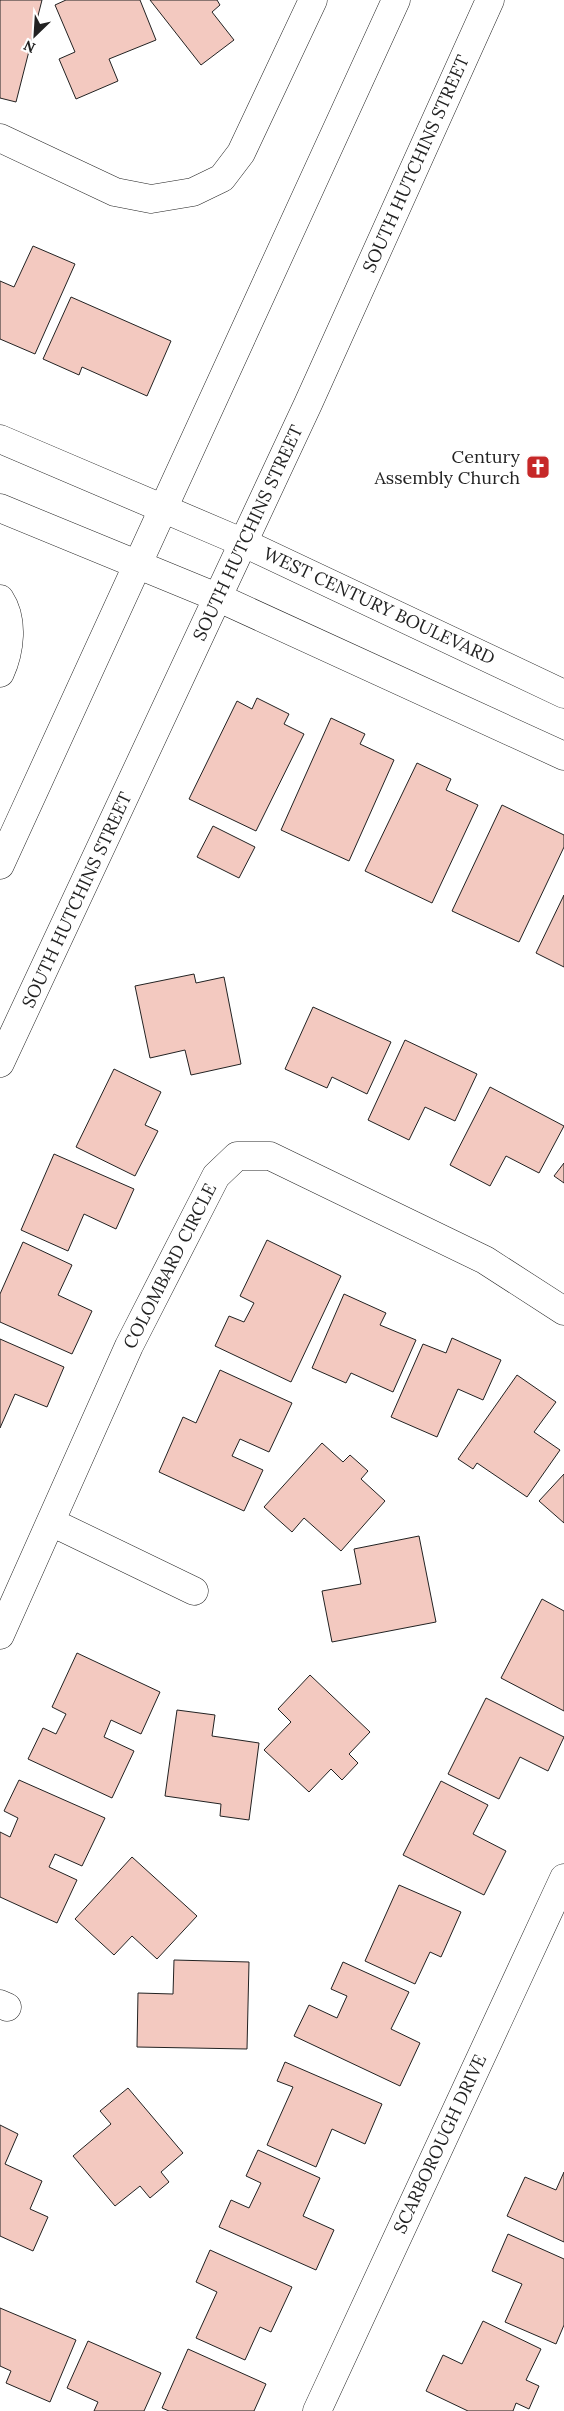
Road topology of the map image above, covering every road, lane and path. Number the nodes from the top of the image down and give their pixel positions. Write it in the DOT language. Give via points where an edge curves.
graph roads {
  1 [pos="313,0"];
  2 [pos="396,0"];
  3 [pos="490,0"];
  4 [pos="0,138"];
  5 [pos="0,439"];
  6 [pos="0,508"];
  7 [pos="162,508"];
  8 [pos="244,543"];
  9 [pos="137,564"];
  10 [pos="219,598"];
  11 [pos="0,599"];
  12 [pos="0,673"];
  13 [pos="564,694"];
  14 [pos="564,756"];
  15 [pos="0,865"];
  16 [pos="0,1063"];
  17 [pos="564,1311"];
  18 [pos="51,1522"];
  19 [pos="194,1591"];
  20 [pos="0,1635"];
  21 [pos="564,1878"];
  22 [pos="317,2411"];
  1 -- 4 [label="street" via="241,153 222,178 193,192 151,198 115,192"];
  2 -- 7 [label="street"];
  3 -- 8 [label="street, SOUTH HUTCHINS STREET"];
  5 -- 7 [label="street, WEST CENTURY BOULEVARD"];
  6 -- 9 [label="street"];
  7 -- 8 [label="street, WEST CENTURY BOULEVARD"];
  7 -- 9 [label="street"];
  8 -- 10 [label="street, SOUTH HUTCHINS STREET"];
  8 -- 13 [label="street, WEST CENTURY BOULEVARD"];
  9 -- 10 [label="street"];
  9 -- 15 [label="street"];
  10 -- 14 [label="street"];
  10 -- 16 [label="street, SOUTH HUTCHINS STREET"];
  11 -- 12 [label="street" via="10,621 6,661"];
  17 -- 18 [label="street, COLOMBARD CIRCLE" via="485,1260 270,1156 237,1156 216,1176 129,1346"];
  18 -- 19 [label="street"];
  18 -- 20 [label="street, COLOMBARD CIRCLE"];
  21 -- 22 [label="street, SCARBOROUGH DRIVE"];
}
